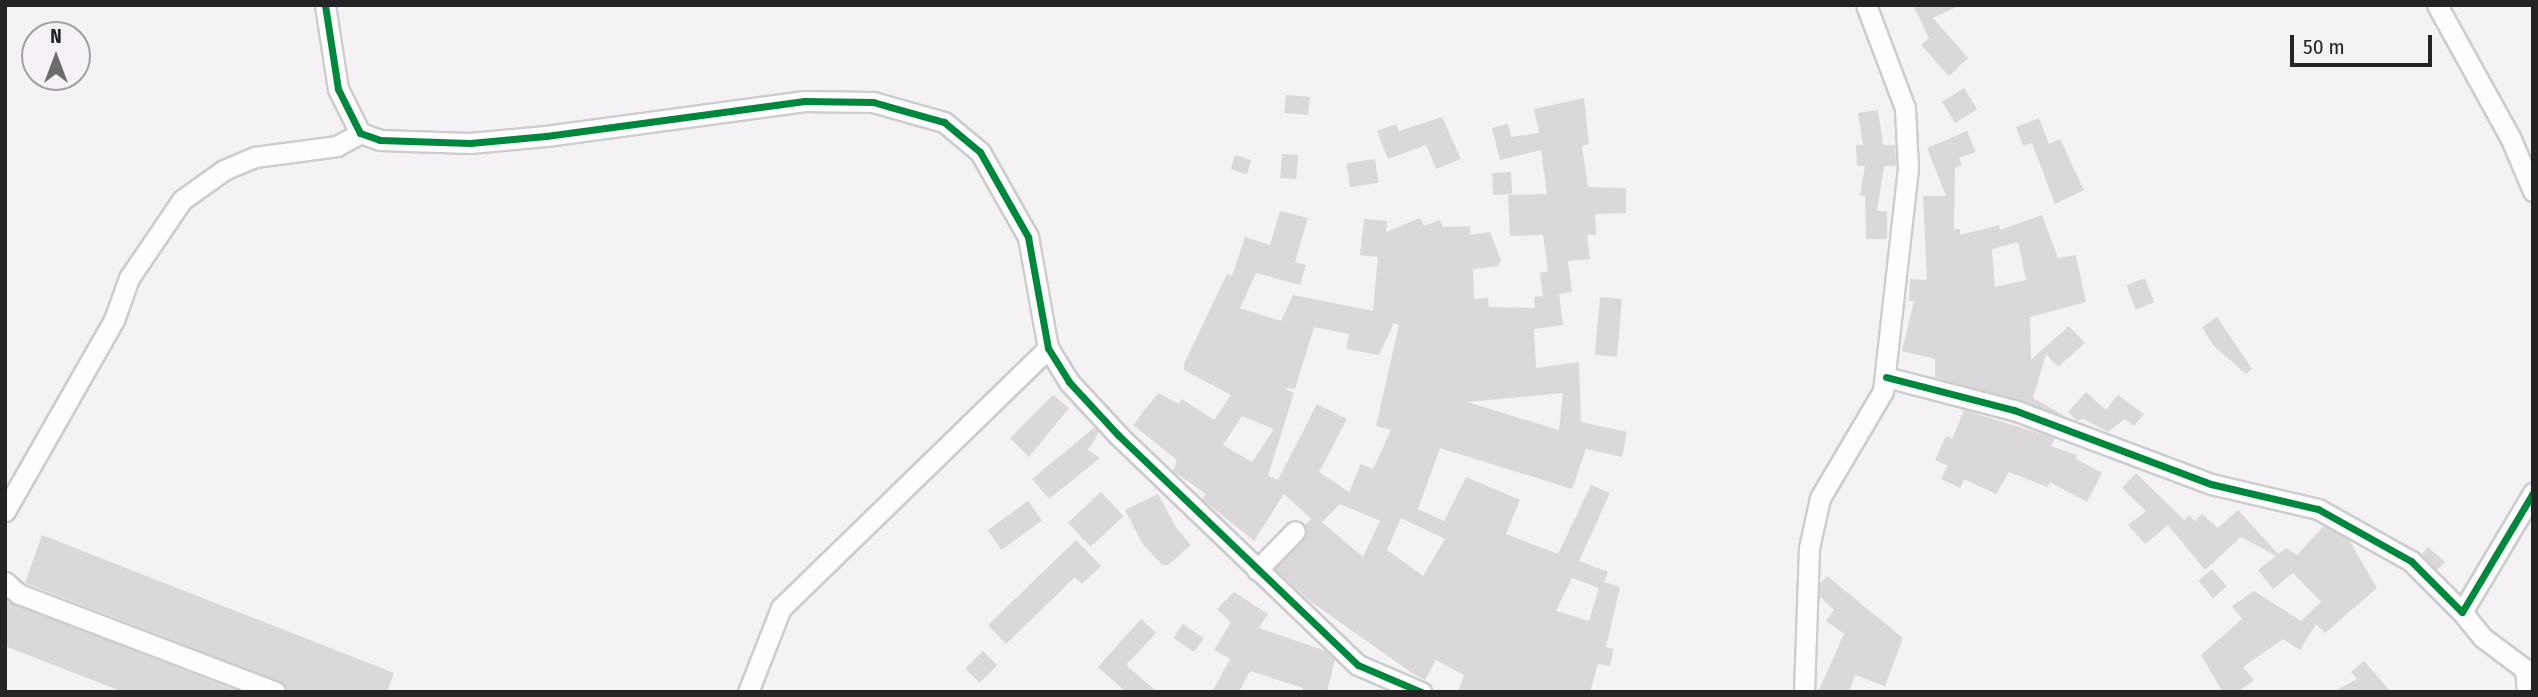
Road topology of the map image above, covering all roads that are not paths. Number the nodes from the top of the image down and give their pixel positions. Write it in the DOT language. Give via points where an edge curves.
graph roads {
  1 [pos="325,5"];
  2 [pos="1866,5"];
  3 [pos="2437,5"];
  4 [pos="360,133"];
  5 [pos="2533,191"];
  6 [pos="1048,348"];
  7 [pos="1886,377"];
  8 [pos="2533,493"];
  9 [pos="5,511"];
  10 [pos="1295,531"];
  11 [pos="1257,570"];
  12 [pos="5,582"];
  13 [pos="2462,612"];
  14 [pos="275,692"];
  15 [pos="748,692"];
  16 [pos="1421,692"];
  17 [pos="1804,692"];
  18 [pos="2527,692"];
  1 -- 4 [label="street" via="338,89"];
  2 -- 7 [label="street" via="1905,108 1909,134"];
  3 -- 5 [label="street" via="2510,136"];
  4 -- 6 [label="street" via="380,140 470,143 805,101 873,102 908,109 944,122 980,152 1001,183 1028,237"];
  4 -- 9 [label="street" via="337,146 255,157 224,170 182,200 129,278 114,320"];
  6 -- 11 [label="street" via="1069,382 1118,435"];
  6 -- 15 [label="street" via="781,608"];
  7 -- 13 [label="street" via="2014,410 2211,485 2318,509 2411,561"];
  7 -- 17 [label="street" via="1883,391 1820,498 1806,564"];
  8 -- 13 [label="street"];
  10 -- 11 [label="street"];
  11 -- 16 [label="street" via="1358,665"];
  12 -- 14 [label="street" via="19,594"];
  13 -- 18 [label="street" via="2482,637 2525,669"];
}
